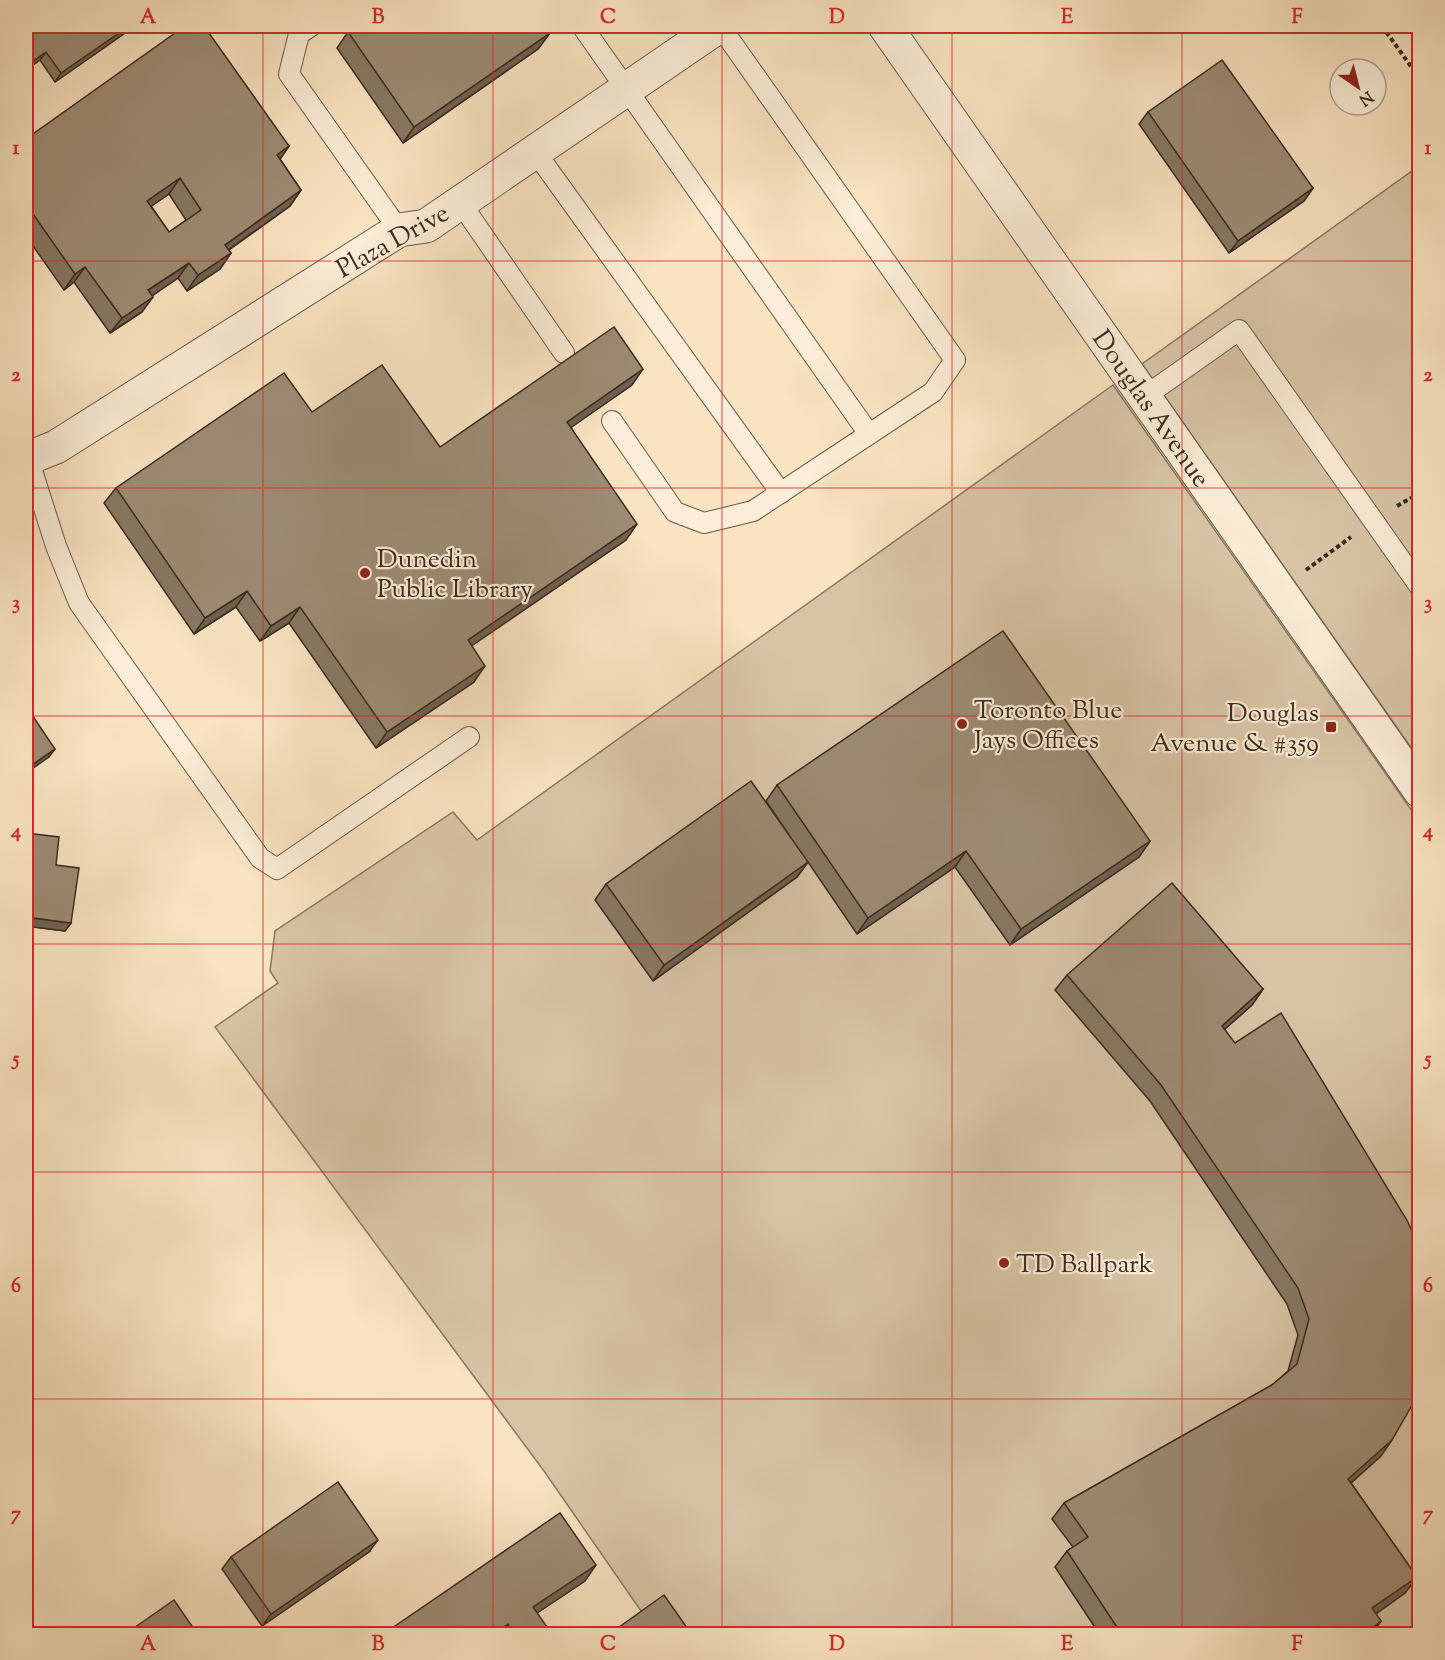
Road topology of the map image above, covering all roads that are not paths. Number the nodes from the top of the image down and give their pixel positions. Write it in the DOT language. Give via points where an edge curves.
graph roads {
  1 [pos="311,26"];
  2 [pos="582,26"];
  3 [pos="720,26"];
  4 [pos="885,26"];
  5 [pos="628,89"];
  6 [pos="534,150"];
  7 [pos="460,202"];
  8 [pos="399,230"];
  9 [pos="564,353"];
  10 [pos="1144,397"];
  11 [pos="612,421"];
  12 [pos="869,434"];
  13 [pos="27,458"];
  14 [pos="781,493"];
  15 [pos="1419,587"];
  16 [pos="470,737"];
  17 [pos="1419,791"];
  1 -- 8 [label="lane" via="299,33 289,74"];
  2 -- 5 [label="lane"];
  3 -- 5 [label="street, Plaza Drive"];
  3 -- 12 [label="lane" via="955,360 933,392"];
  4 -- 10 [label="street, Douglas Avenue"];
  5 -- 6 [label="street, Plaza Drive"];
  5 -- 12 [label="lane"];
  6 -- 7 [label="street, Plaza Drive"];
  6 -- 14 [label="lane"];
  7 -- 8 [label="street, Plaza Drive" via="426,226"];
  7 -- 9 [label="lane"];
  8 -- 13 [label="street, Plaza Drive" via="56,447"];
  10 -- 15 [label="lane" via="1239,330"];
  10 -- 17 [label="street, Douglas Avenue"];
  11 -- 14 [label="lane" via="675,512 704,523 753,511"];
  12 -- 14 [label="lane"];
  13 -- 16 [label="lane" via="79,603 260,858 277,869"];
}
